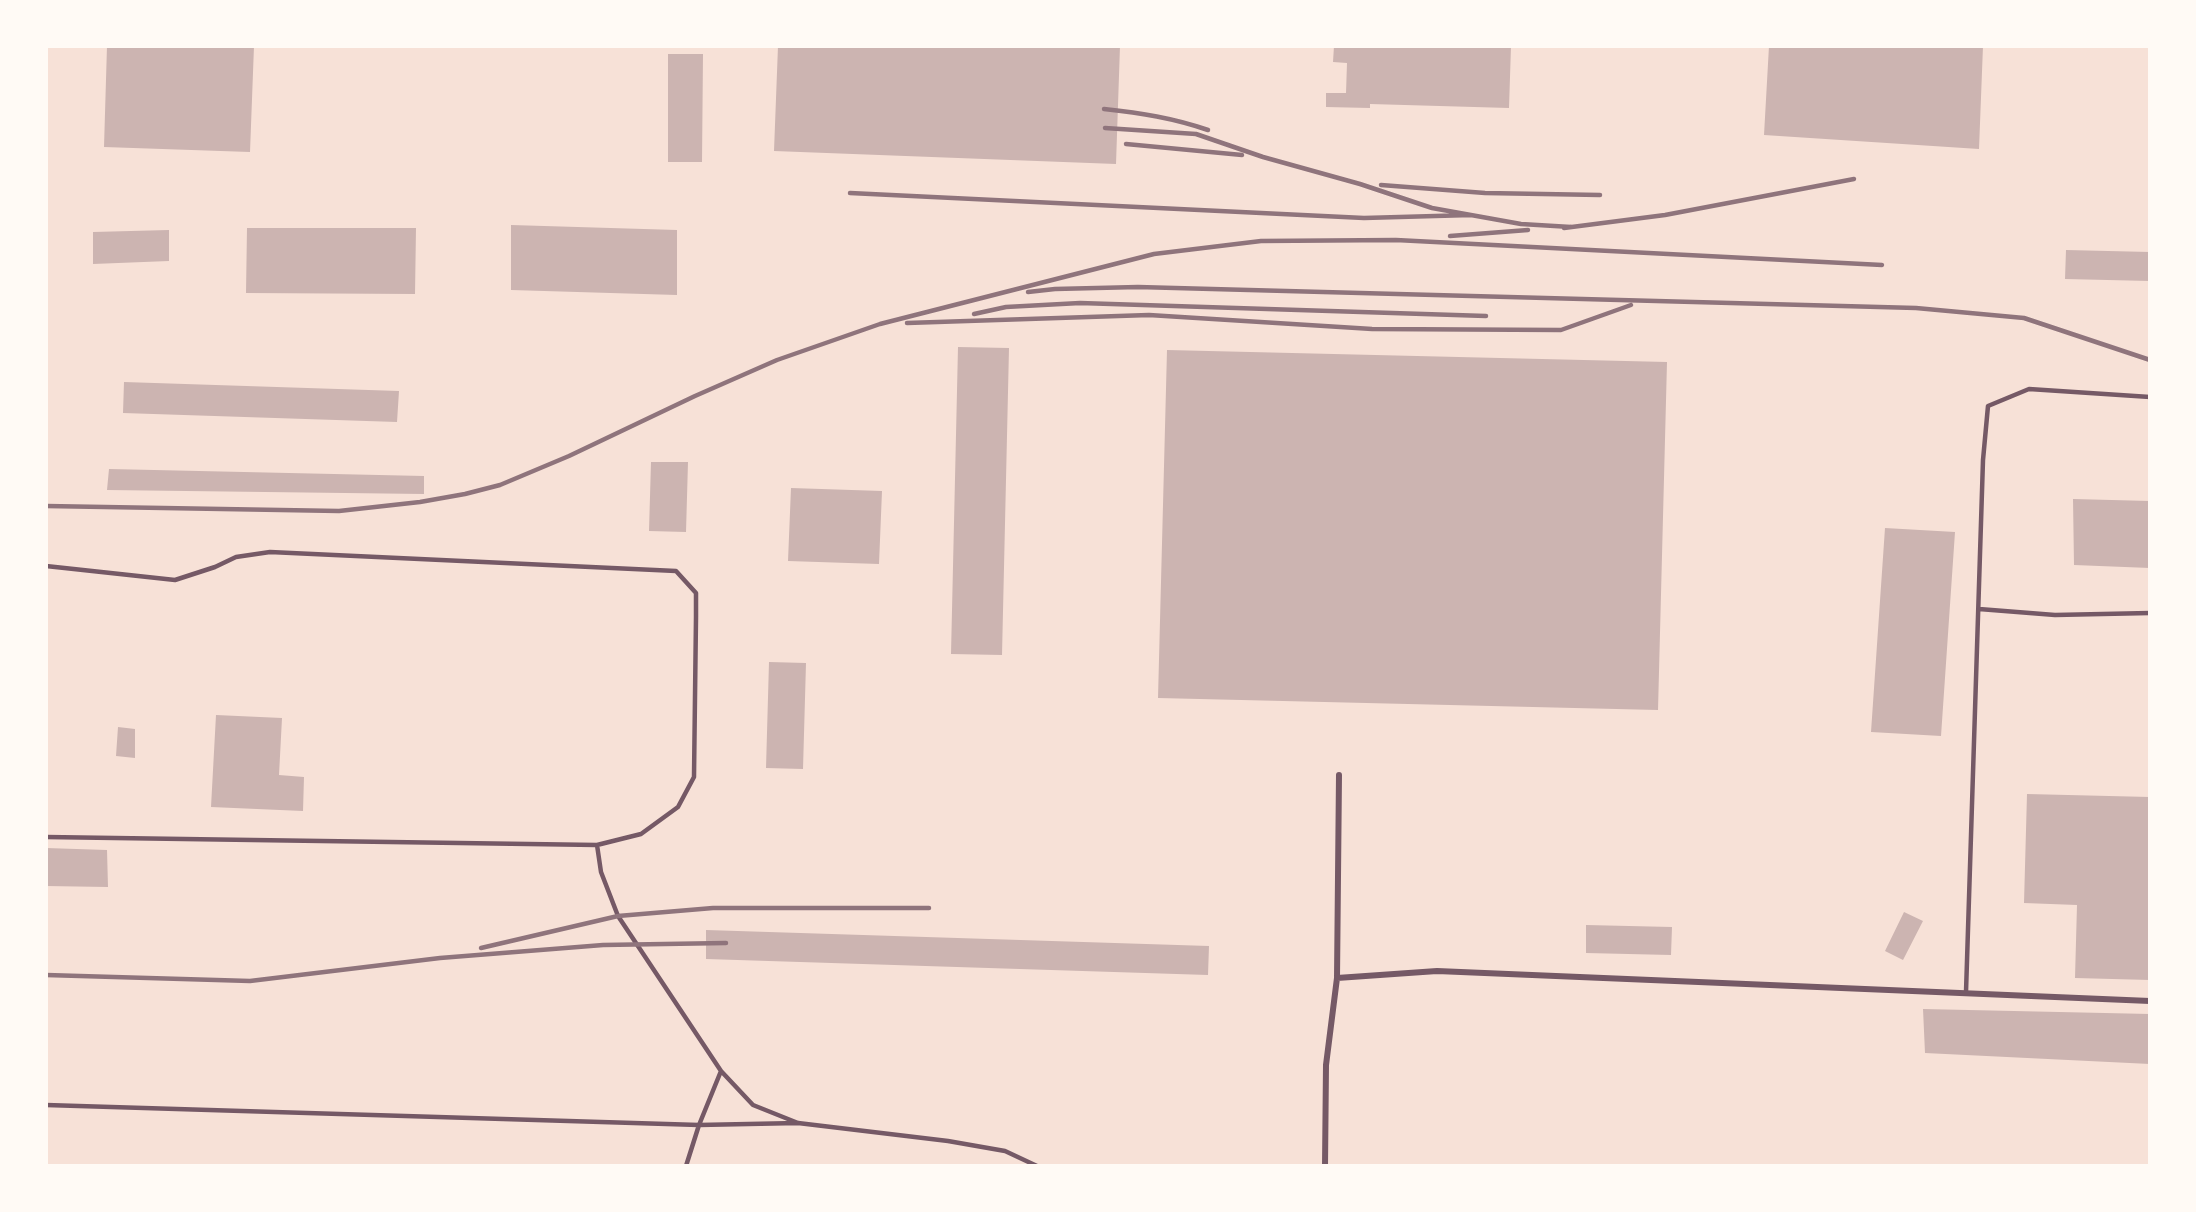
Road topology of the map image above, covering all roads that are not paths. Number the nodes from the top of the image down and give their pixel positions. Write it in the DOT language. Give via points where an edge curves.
graph roads {
  1 [pos="2150,398"];
  2 [pos="46,566"];
  3 [pos="1979,609"];
  4 [pos="2150,614"];
  5 [pos="1339,775"];
  6 [pos="46,837"];
  7 [pos="597,845"];
  8 [pos="1337,978"];
  9 [pos="1966,992"];
  10 [pos="2150,1001"];
  11 [pos="722,1071"];
  12 [pos="46,1105"];
  13 [pos="798,1123"];
  14 [pos="699,1125"];
  15 [pos="686,1166"];
  16 [pos="1037,1166"];
  17 [pos="1325,1166"];
  1 -- 3 [label="lane" via="2029,389 1988,406"];
  2 -- 7 [label="lane" via="175,580 236,557 270,552 676,571 696,593 694,777 678,807 641,834"];
  3 -- 4 [label="lane" via="2055,615"];
  3 -- 9 [label="lane"];
  5 -- 8 [label="street"];
  6 -- 7 [label="lane"];
  7 -- 11 [label="lane" via="601,872 618,916"];
  8 -- 9 [label="street" via="1437,971"];
  8 -- 17 [label="street" via="1326,1065"];
  9 -- 10 [label="street"];
  11 -- 13 [label="lane" via="753,1105"];
  11 -- 14 [label="lane"];
  12 -- 14 [label="lane"];
  13 -- 14 [label="lane"];
  13 -- 16 [label="lane" via="1005,1151"];
  14 -- 15 [label="lane"];
}
